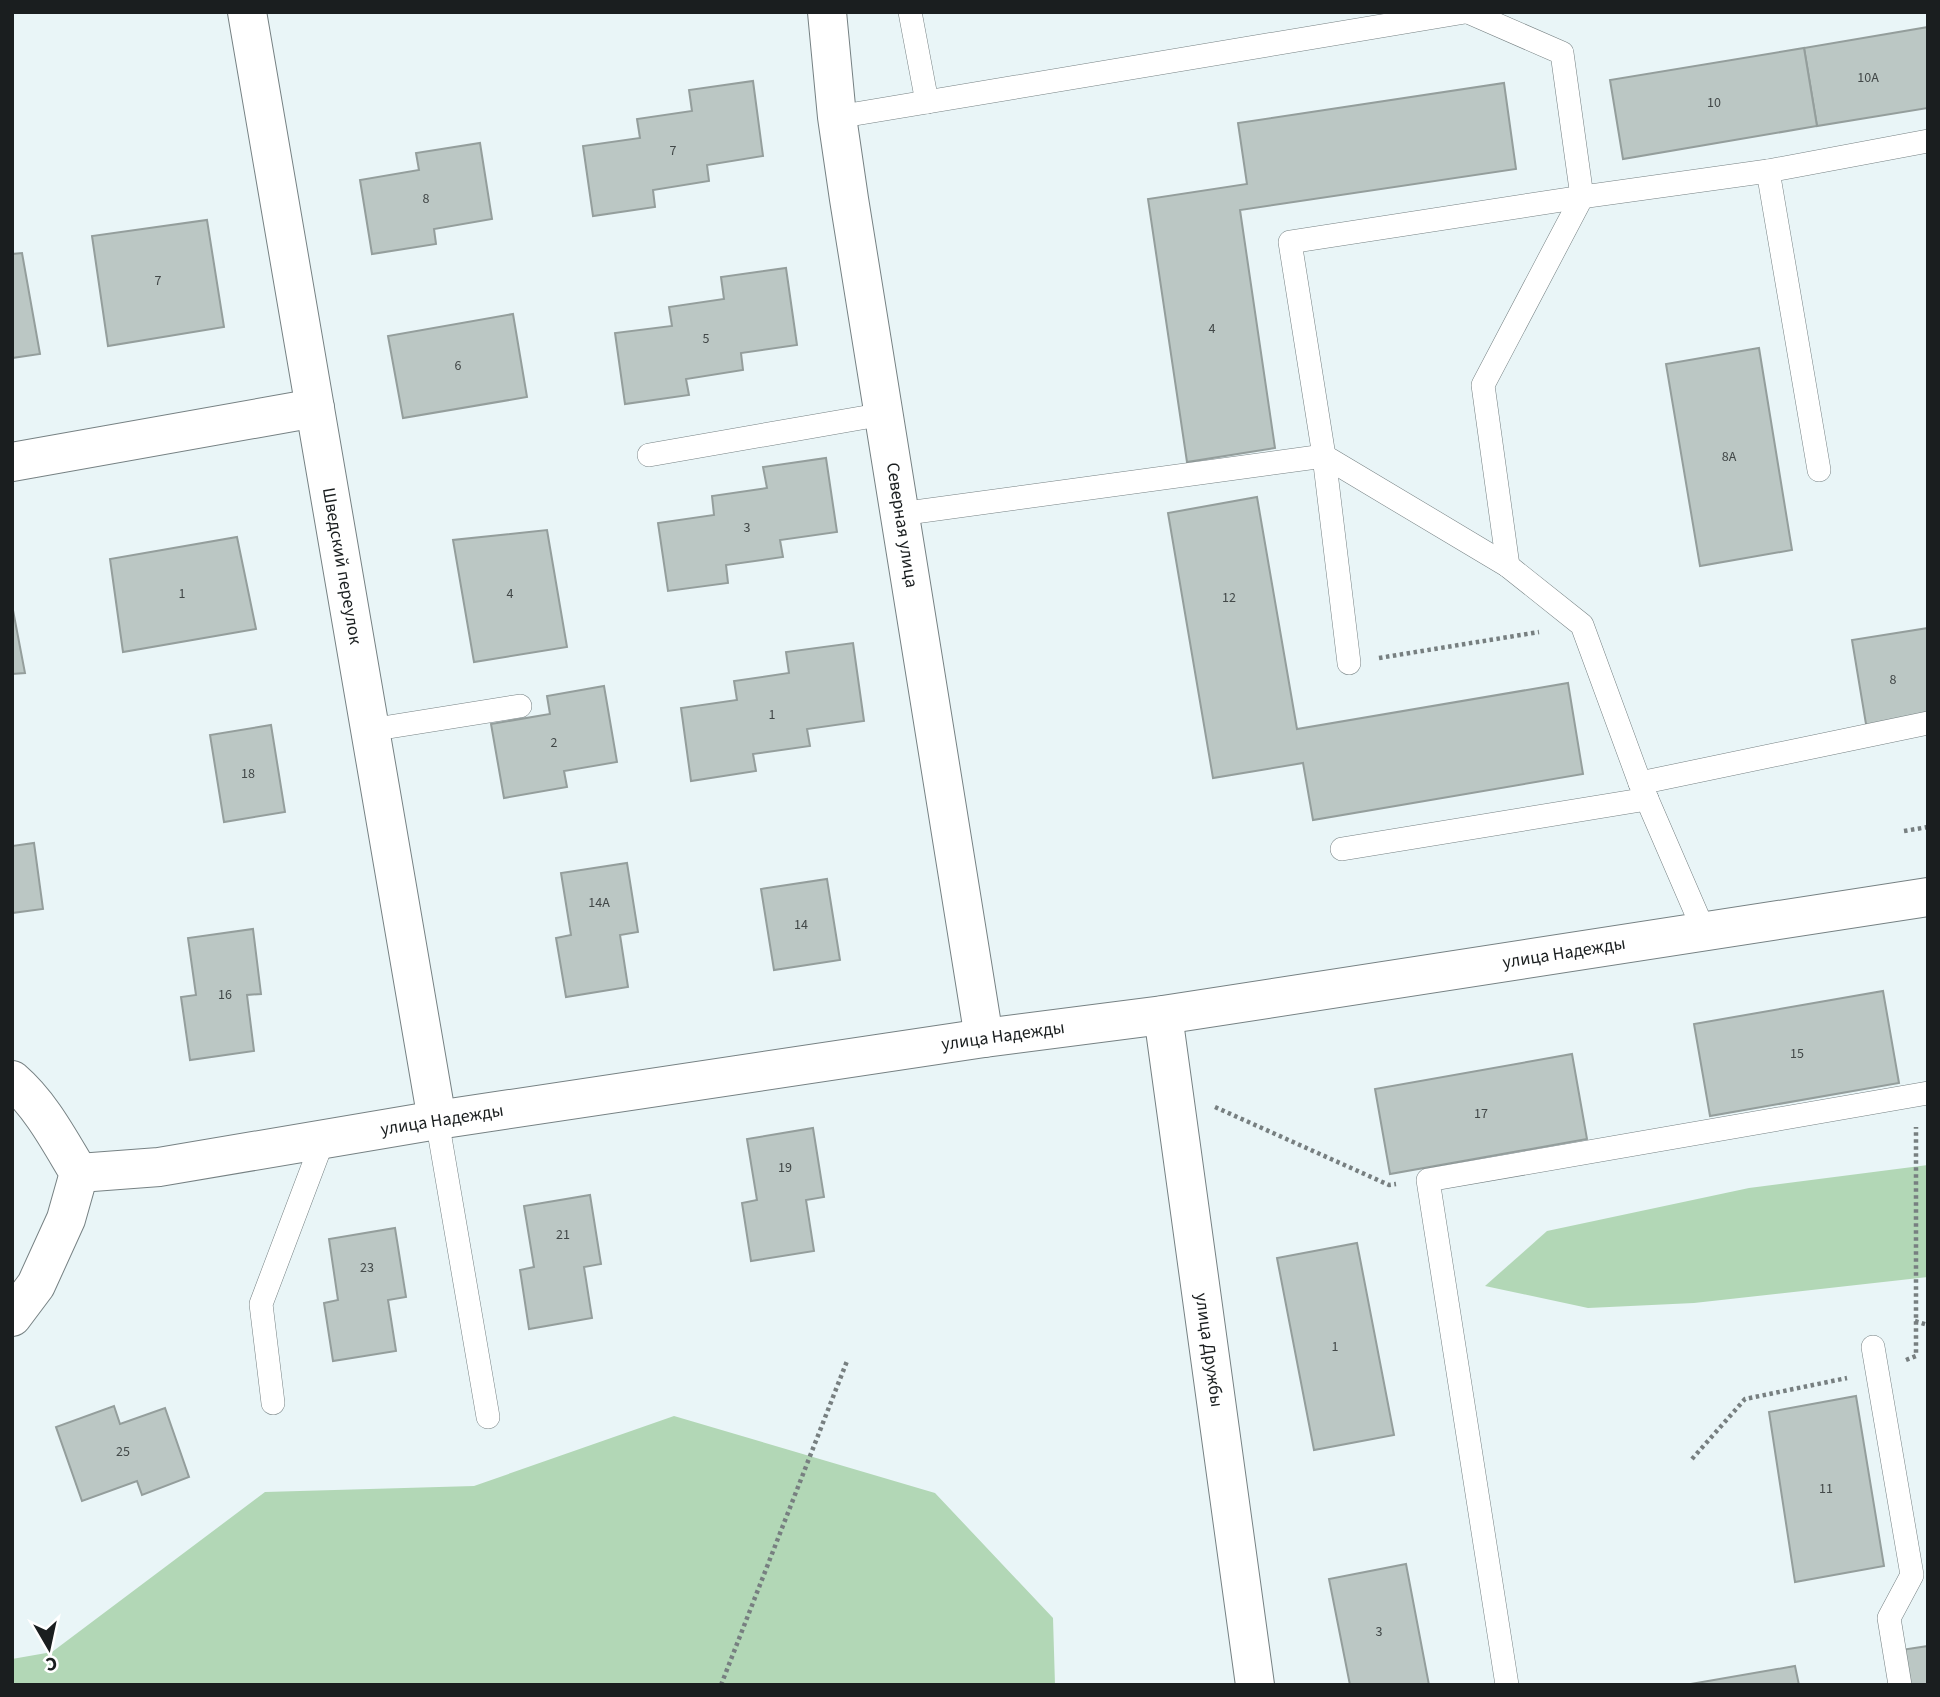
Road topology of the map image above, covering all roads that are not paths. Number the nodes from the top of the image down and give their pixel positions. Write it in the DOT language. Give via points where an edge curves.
graph roads {
  1 [pos="247,12"];
  2 [pos="827,12"];
  3 [pos="910,12"];
  4 [pos="1466,12"];
  5 [pos="927,102"];
  6 [pos="837,117"];
  7 [pos="1928,141"];
  8 [pos="1768,171"];
  9 [pos="1582,197"];
  10 [pos="315,408"];
  11 [pos="884,414"];
  12 [pos="649,455"];
  13 [pos="1324,456"];
  14 [pos="12,462"];
  15 [pos="1819,470"];
  16 [pos="900,514"];
  17 [pos="1508,566"];
  18 [pos="1349,663"];
  19 [pos="520,706"];
  20 [pos="1928,723"];
  21 [pos="370,730"];
  22 [pos="1643,791"];
  23 [pos="1342,849"];
  24 [pos="1928,897"];
  25 [pos="1704,931"];
  26 [pos="1163,1015"];
  27 [pos="984,1038"];
  28 [pos="12,1080"];
  29 [pos="1922,1094"];
  30 [pos="437,1120"];
  31 [pos="323,1140"];
  32 [pos="79,1173"];
  33 [pos="12,1317"];
  34 [pos="1873,1346"];
  35 [pos="274,1403"];
  36 [pos="488,1417"];
  37 [pos="1255,1685"];
  38 [pos="1507,1685"];
  39 [pos="1900,1685"];
  1 -- 10 [label="street, Шведский переулок"];
  2 -- 6 [label="street, Северная улица"];
  3 -- 5 [label="lane"];
  4 -- 5 [label="lane"];
  4 -- 9 [label="lane" via="1562,53"];
  5 -- 6 [label="lane"];
  6 -- 11 [label="street, Северная улица"];
  7 -- 8 [label="lane"];
  8 -- 9 [label="lane"];
  8 -- 15 [label="lane"];
  9 -- 13 [label="lane" via="1290,242"];
  9 -- 17 [label="lane" via="1483,384"];
  10 -- 14 [label="street"];
  10 -- 21 [label="street, Шведский переулок"];
  11 -- 12 [label="lane"];
  11 -- 16 [label="street, Северная улица"];
  13 -- 16 [label="lane"];
  13 -- 17 [label="lane"];
  13 -- 18 [label="lane"];
  16 -- 27 [label="street, Северная улица"];
  17 -- 22 [label="lane" via="1582,625"];
  19 -- 21 [label="lane"];
  20 -- 22 [label="lane"];
  21 -- 30 [label="street, Шведский переулок"];
  22 -- 23 [label="lane"];
  22 -- 25 [label="lane"];
  24 -- 25 [label="street, улица Надежды"];
  25 -- 26 [label="street, улица Надежды"];
  26 -- 27 [label="street, улица Надежды"];
  26 -- 37 [label="street, улица Дружбы"];
  27 -- 30 [label="street, улица Надежды"];
  28 -- 32 [label="street" via="49,1123"];
  29 -- 38 [label="lane" via="1428,1180"];
  30 -- 31 [label="street, улица Надежды"];
  30 -- 36 [label="lane"];
  31 -- 32 [label="street, улица Надежды" via="159,1167"];
  31 -- 35 [label="lane" via="261,1304"];
  32 -- 33 [label="street" via="66,1219 36,1285"];
  34 -- 39 [label="lane" via="1912,1575 1889,1618"];
}
